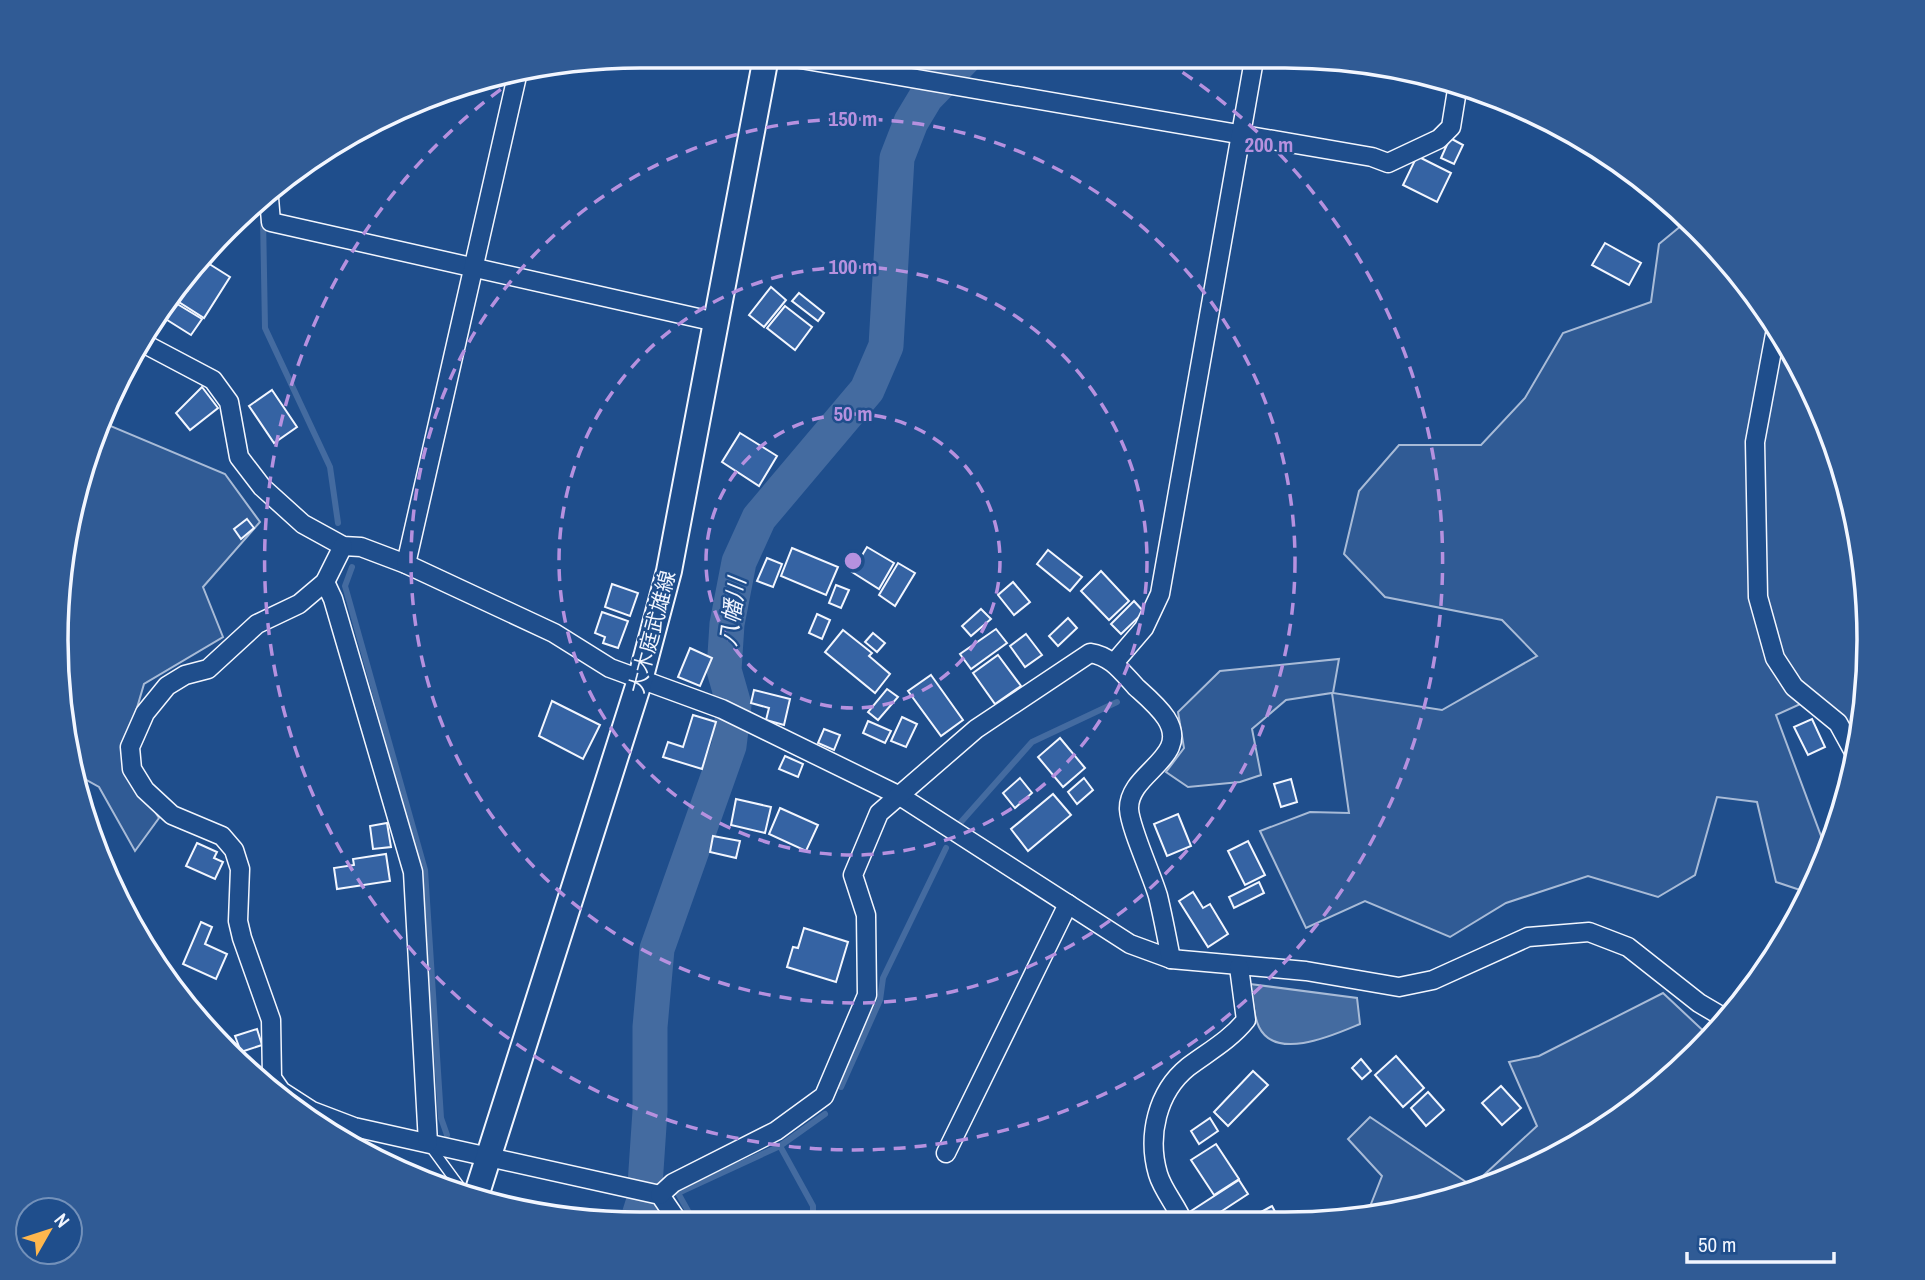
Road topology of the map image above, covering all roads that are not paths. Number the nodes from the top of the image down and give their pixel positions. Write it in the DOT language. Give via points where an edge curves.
graph roads {
  1 [pos="764,68"];
  2 [pos="855,68"];
  3 [pos="1253,68"];
  4 [pos="516,82"];
  5 [pos="1456,95"];
  6 [pos="1242,134"];
  7 [pos="270,205"];
  8 [pos="473,267"];
  9 [pos="716,322"];
  10 [pos="1773,343"];
  11 [pos="150,347"];
  12 [pos="343,546"];
  13 [pos="406,564"];
  14 [pos="325,582"];
  15 [pos="1114,663"];
  16 [pos="640,680"];
  17 [pos="1848,741"];
  18 [pos="900,796"];
  19 [pos="1068,904"];
  20 [pos="1171,959"];
  21 [pos="1239,967"];
  22 [pos="1718,1014"];
  23 [pos="272,1077"];
  24 [pos="353,1134"];
  25 [pos="428,1143"];
  26 [pos="946,1153"];
  27 [pos="488,1156"];
  28 [pos="456,1181"];
  29 [pos="479,1188"];
  30 [pos="660,1195"];
  31 [pos="672,1212"];
  32 [pos="1178,1212"];
  1 -- 9 [label="main road, 大木庭武雄線"];
  2 -- 6 [label="street"];
  3 -- 6 [label="street"];
  4 -- 8 [label="street"];
  5 -- 6 [label="street" via="1451,127 1439,139 1388,163"];
  6 -- 15 [label="street" via="1160,594 1144,628"];
  7 -- 8 [label="street" via="271,222"];
  8 -- 9 [label="street"];
  8 -- 13 [label="street"];
  9 -- 16 [label="main road, 大木庭武雄線" via="669,571"];
  10 -- 17 [label="street" via="1755,442 1758,597 1775,659 1794,687 1838,723"];
  11 -- 12 [label="street" via="213,380 229,402 239,457 262,487 303,524"];
  12 -- 13 [label="street" via="361,547"];
  12 -- 14 [label="street"];
  13 -- 16 [label="street" via="554,633 610,668"];
  14 -- 23 [label="street" via="299,604 257,624 208,669 167,686 145,713 130,747 132,769 145,790 172,815 222,836 234,850 240,869 242,938 271,1020"];
  14 -- 25 [label="street" via="413,872"];
  15 -- 18 [label="street" via="1102,654 1090,653 976,729"];
  15 -- 20 [label="street" via="1165,717 1171,730 1172,743 1165,757 1135,788 1129,809 1158,896"];
  16 -- 18 [label="street" via="722,709"];
  16 -- 27 [label="main road, 大木庭武雄線"];
  18 -- 19 [label="street"];
  18 -- 30 [label="street" via="879,813 853,875 866,915 867,995 824,1096 776,1131 673,1183"];
  19 -- 20 [label="street" via="1130,944"];
  19 -- 26 [label="street"];
  20 -- 21 [label="street"];
  21 -- 22 [label="street" via="1306,971 1399,987 1433,980 1528,937 1589,932 1628,947"];
  21 -- 32 [label="street" via="1246,1020 1167,1089 1156,1115 1159,1176"];
  24 -- 25 [label="street"];
  25 -- 27 [label="street"];
  25 -- 28 [label="lane"];
  27 -- 29 [label="main road, 大木庭武雄線"];
  27 -- 30 [label="street"];
  30 -- 31 [label="street"];
}
